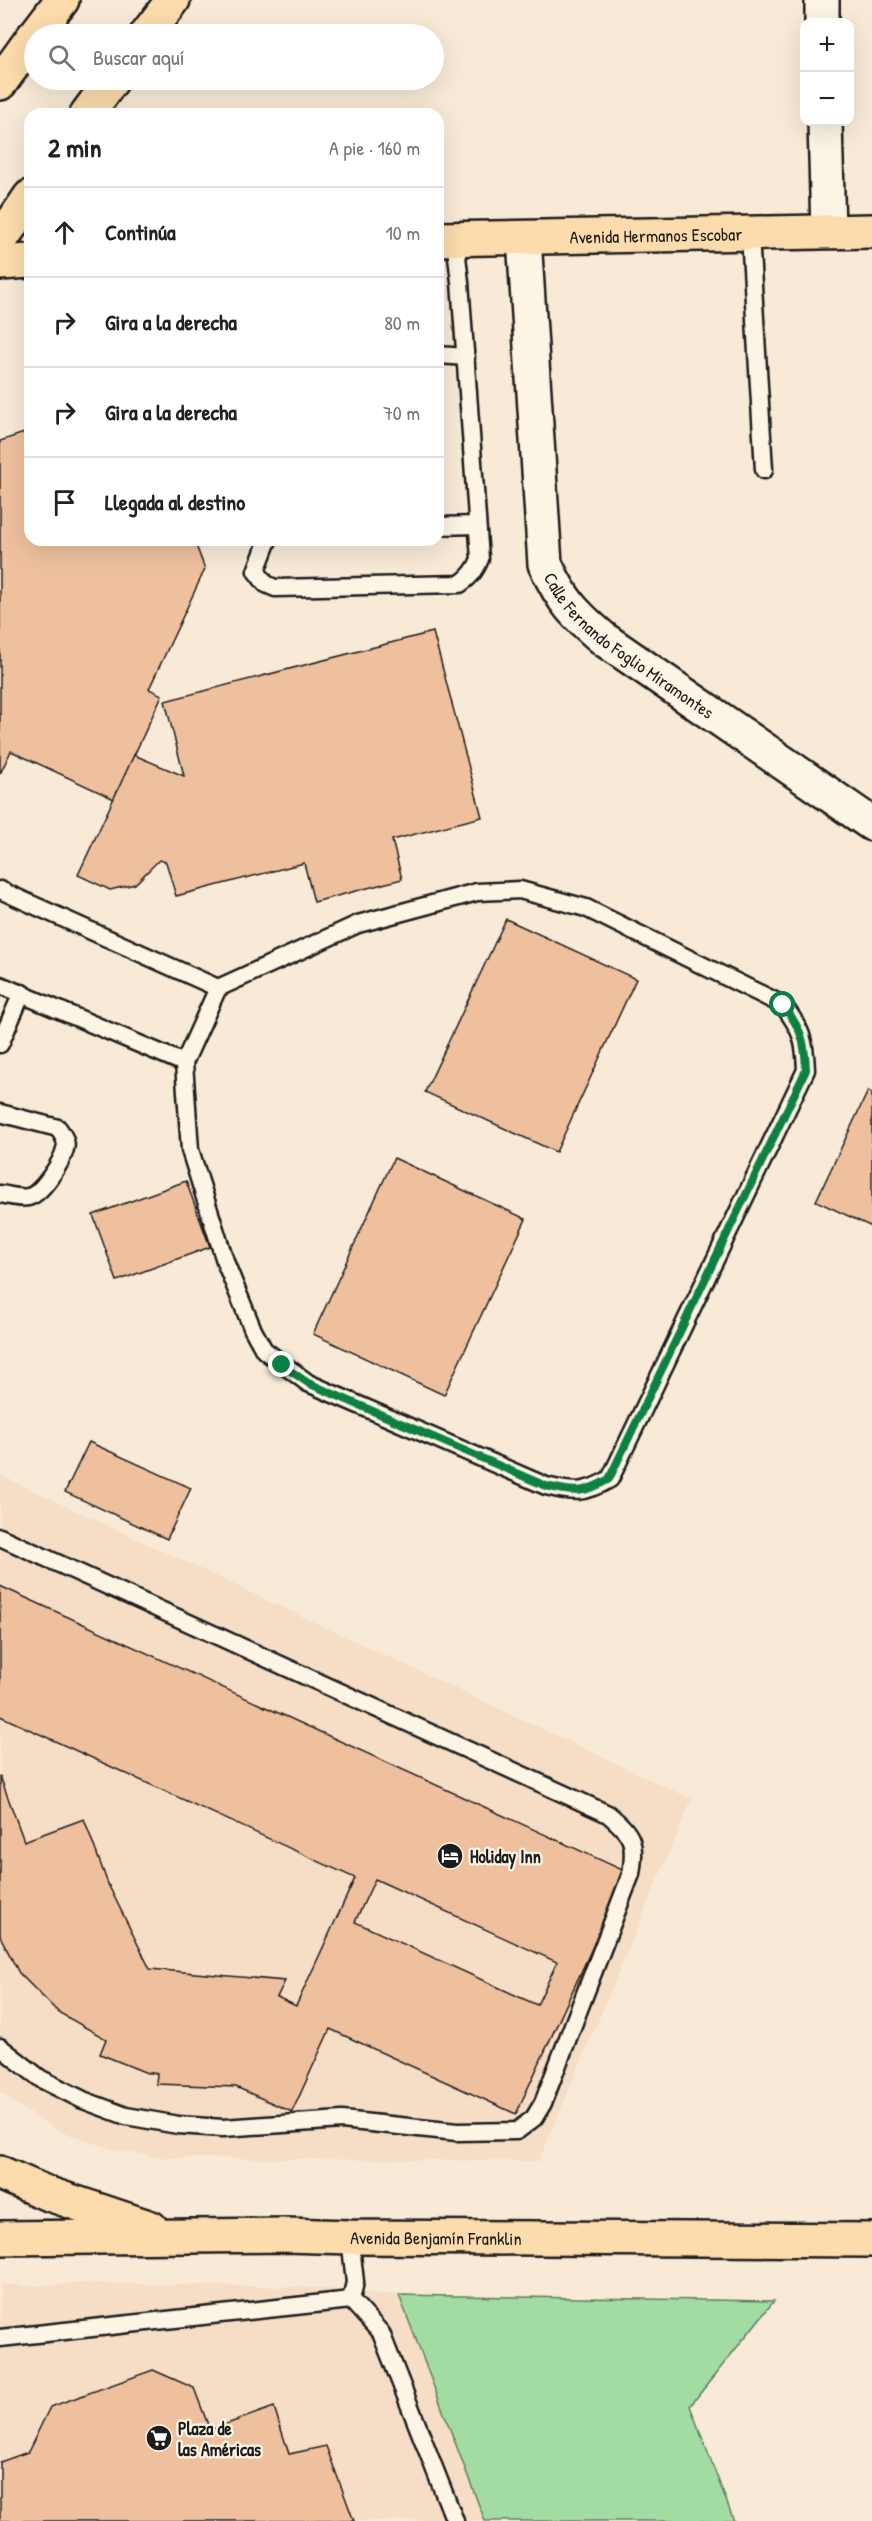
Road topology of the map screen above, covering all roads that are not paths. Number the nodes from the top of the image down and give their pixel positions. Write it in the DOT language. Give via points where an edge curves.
graph roads {
  1 [pos="62,0"];
  2 [pos="173,0"];
  3 [pos="822,0"];
  4 [pos="822,18"];
  5 [pos="43,24"];
  6 [pos="155,24"];
  7 [pos="24,48"];
  8 [pos="2,75"];
  9 [pos="825,126"];
  10 [pos="24,206"];
  11 [pos="828,231"];
  12 [pos="872,231"];
  13 [pos="750,235"];
  14 [pos="524,238"];
  15 [pos="447,239"];
  16 [pos="0,241"];
  17 [pos="24,261"];
  18 [pos="0,263"];
  19 [pos="444,355"];
  20 [pos="466,357"];
  21 [pos="764,470"];
  22 [pos="477,525"];
  23 [pos="444,526"];
  24 [pos="266,546"];
  25 [pos="872,824"];
  26 [pos="0,890"];
  27 [pos="0,985"];
  28 [pos="218,988"];
  29 [pos="22,993"];
  30 [pos="0,1044"];
  31 [pos="184,1063"];
  32 [pos="0,1113"];
  33 [pos="0,1194"];
  34 [pos="0,1537"];
  35 [pos="0,2047"];
  36 [pos="0,2173"];
  37 [pos="175,2236"];
  38 [pos="0,2238"];
  39 [pos="350,2238"];
  40 [pos="872,2240"];
  41 [pos="351,2300"];
  42 [pos="0,2338"];
  43 [pos="455,2521"];
  1 -- 5 [label="main road"];
  2 -- 6 [label="main road"];
  3 -- 4 [label="street"];
  7 -- 8 [label="main road"];
  9 -- 11 [label="street"];
  10 -- 16 [label="main road"];
  11 -- 12 [label="main road, Avenida Hermanos Escobar"];
  11 -- 13 [label="main road, Avenida Hermanos Escobar"];
  13 -- 14 [label="main road, Avenida Hermanos Escobar"];
  13 -- 21 [label="lane"];
  14 -- 15 [label="main road, Avenida Hermanos Escobar"];
  14 -- 25 [label="street, Calle Fernando Foglio Miramontes" via="545,564 557,589 573,613 605,640"];
  15 -- 20 [label="lane"];
  17 -- 18 [label="main road"];
  19 -- 20 [label="lane"];
  20 -- 22 [label="lane"];
  22 -- 23 [label="lane"];
  22 -- 24 [label="lane" via="480,559 469,578 460,584 275,588 266,584 256,571"];
  26 -- 28 [label="lane"];
  27 -- 29 [label="lane"];
  28 -- 31 [label="lane"];
  28 -- 31 [label="lane" via="358,924 477,892 520,890 586,908 783,1005 799,1026 805,1043 806,1070 609,1479 592,1489 572,1492 546,1486 308,1383 264,1350 226,1264 190,1150"];
  29 -- 30 [label="lane"];
  29 -- 31 [label="lane"];
  32 -- 33 [label="lane" via="58,1128 66,1149 36,1194"];
  34 -- 35 [label="lane" via="608,1814 633,1839 634,1854 631,1874 556,2074 534,2118 517,2131 456,2132 342,2120 223,2128 178,2125 126,2116 83,2100 41,2079"];
  36 -- 37 [label="main road" via="46,2193"];
  37 -- 38 [label="main road, Avenida Benjamín Franklin"];
  37 -- 39 [label="main road, Avenida Benjamín Franklin"];
  39 -- 40 [label="main road, Avenida Benjamín Franklin"];
  39 -- 41 [label="lane" via="355,2282"];
  41 -- 42 [label="lane"];
  41 -- 43 [label="lane" via="381,2333"];
}
